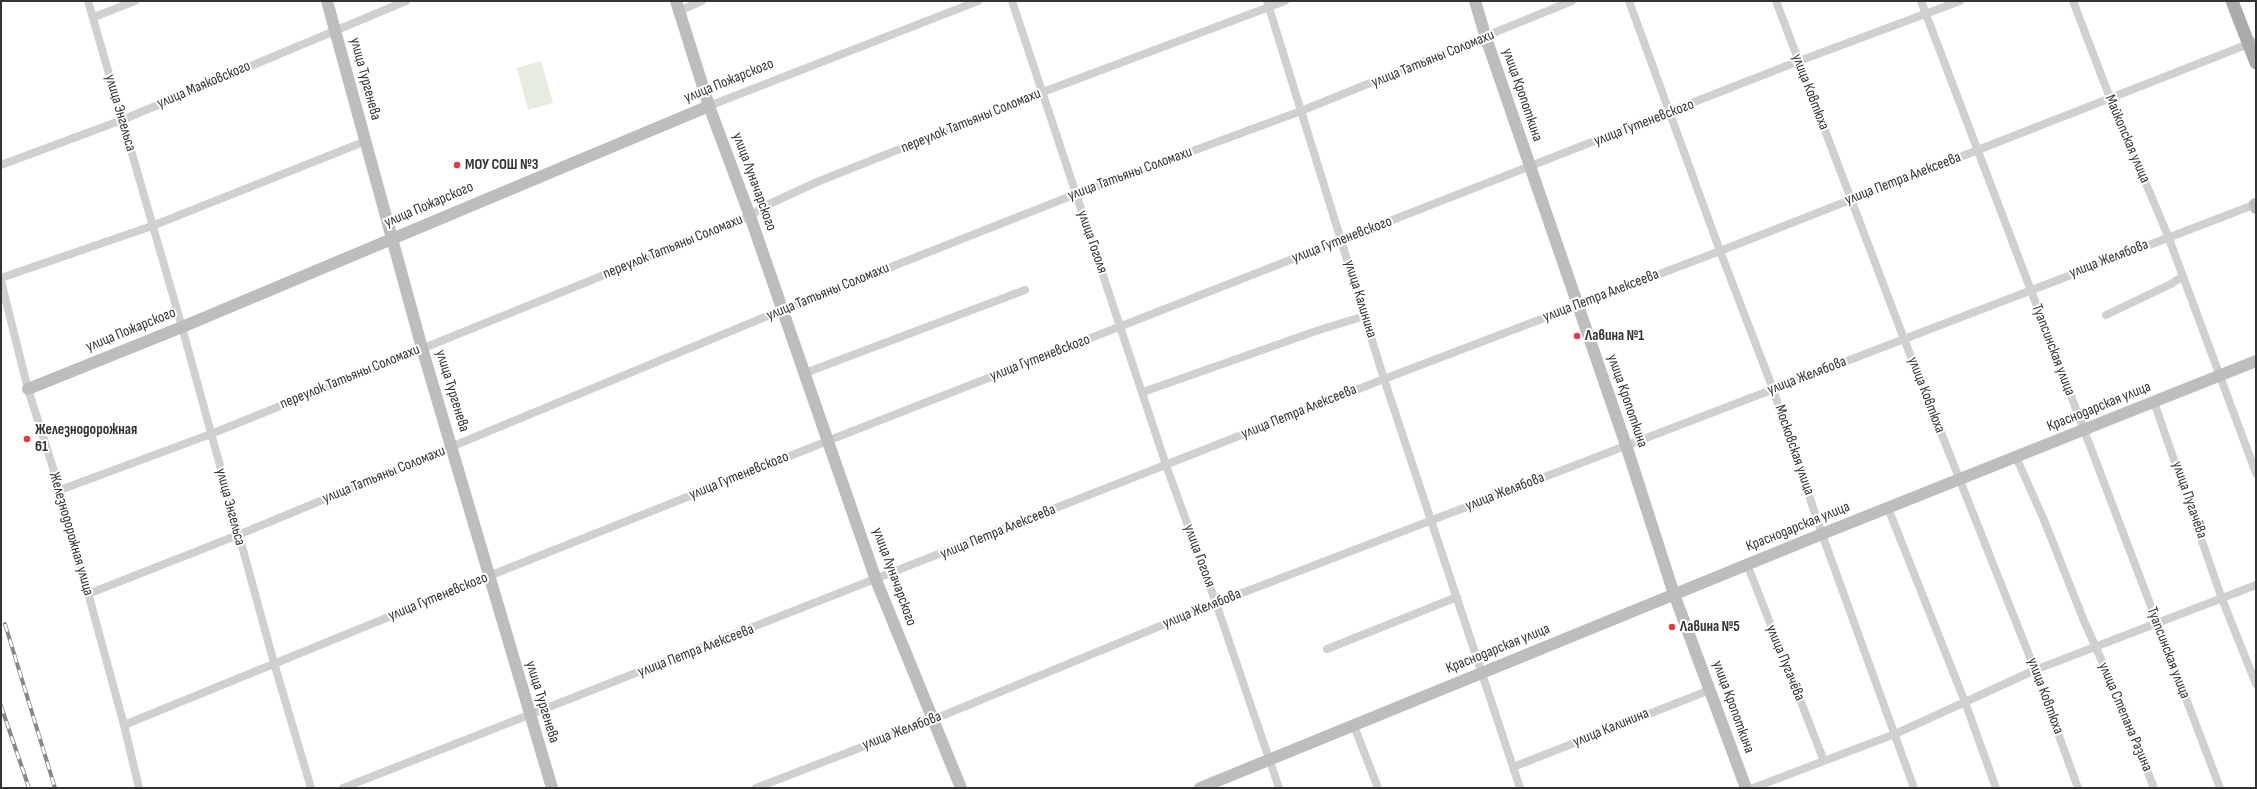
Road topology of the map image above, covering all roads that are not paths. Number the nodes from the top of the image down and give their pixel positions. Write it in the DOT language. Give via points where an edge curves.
graph roads {
  1 [pos="88,1"];
  2 [pos="135,1"];
  3 [pos="327,1"];
  4 [pos="406,1"];
  5 [pos="702,1"];
  6 [pos="978,1"];
  7 [pos="1012,1"];
  8 [pos="1285,1"];
  9 [pos="1475,1"];
  10 [pos="1572,1"];
  11 [pos="1629,1"];
  12 [pos="1776,1"];
  13 [pos="1921,1"];
  14 [pos="1960,1"];
  15 [pos="2073,1"];
  16 [pos="2232,1"];
  17 [pos="1268,4"];
  18 [pos="678,6"];
  19 [pos="1926,14"];
  20 [pos="94,17"];
  21 [pos="335,30"];
  22 [pos="1486,38"];
  23 [pos="2252,43"];
  24 [pos="1799,61"];
  25 [pos="2256,63"];
  26 [pos="1043,92"];
  27 [pos="2110,98"];
  28 [pos="709,106"];
  29 [pos="1301,111"];
  30 [pos="1669,113"];
  31 [pos="122,120"];
  32 [pos="366,141"];
  33 [pos="1977,151"];
  34 [pos="1,165"];
  35 [pos="1530,167"];
  36 [pos="1076,194"];
  37 [pos="1851,200"];
  38 [pos="2256,205"];
  39 [pos="750,216"];
  40 [pos="152,226"];
  41 [pos="2168,236"];
  42 [pos="393,238"];
  43 [pos="1342,240"];
  44 [pos="1720,252"];
  45 [pos="2183,276"];
  46 [pos="1,278"];
  47 [pos="1,281"];
  48 [pos="2029,289"];
  49 [pos="1025,290"];
  50 [pos="1577,306"];
  51 [pos="782,310"];
  52 [pos="2106,315"];
  53 [pos="1365,316"];
  54 [pos="1121,326"];
  55 [pos="182,327"];
  56 [pos="1904,339"];
  57 [pos="422,348"];
  58 [pos="2256,361"];
  59 [pos="805,373"];
  60 [pos="2220,375"];
  61 [pos="1384,379"];
  62 [pos="28,389"];
  63 [pos="1773,389"];
  64 [pos="1143,392"];
  65 [pos="2154,402"];
  66 [pos="2084,430"];
  67 [pos="211,434"];
  68 [pos="829,440"];
  69 [pos="1626,445"];
  70 [pos="453,447"];
  71 [pos="2016,457"];
  72 [pos="1166,465"];
  73 [pos="2256,473"];
  74 [pos="1959,480"];
  75 [pos="60,490"];
  76 [pos="1888,508"];
  77 [pos="1431,520"];
  78 [pos="1822,534"];
  79 [pos="238,535"];
  80 [pos="1747,564"];
  81 [pos="489,576"];
  82 [pos="876,580"];
  83 [pos="2256,585"];
  84 [pos="88,594"];
  85 [pos="1674,594"];
  86 [pos="1456,597"];
  87 [pos="2222,599"];
  88 [pos="1216,603"];
  89 [pos="2157,622"];
  90 [pos="2095,646"];
  91 [pos="1328,649"];
  92 [pos="274,663"];
  93 [pos="2035,670"];
  94 [pos="1481,673"];
  95 [pos="2256,684"];
  96 [pos="1710,690"];
  97 [pos="1965,702"];
  98 [pos="530,716"];
  99 [pos="932,720"];
  100 [pos="124,725"];
  101 [pos="1354,726"];
  102 [pos="1895,734"];
  103 [pos="1270,761"];
  104 [pos="1824,761"];
  105 [pos="1513,767"];
  106 [pos="139,788"];
  107 [pos="311,788"];
  108 [pos="343,788"];
  109 [pos="552,788"];
  110 [pos="756,788"];
  111 [pos="961,788"];
  112 [pos="1200,788"];
  113 [pos="1279,788"];
  114 [pos="1378,788"];
  115 [pos="1520,788"];
  116 [pos="1746,788"];
  117 [pos="1753,788"];
  118 [pos="1914,788"];
  119 [pos="1996,788"];
  120 [pos="2078,788"];
  121 [pos="2154,788"];
  122 [pos="2220,788"];
  1 -- 20 [label="street, улица Энгельса"];
  2 -- 20 [label="street"];
  3 -- 21 [label="main road, улица Тургенева"];
  4 -- 21 [label="street, улица Маяковского"];
  5 -- 18 [label="street"];
  6 -- 28 [label="street, улица Пожарского"];
  7 -- 26 [label="street, улица Гоголя"];
  8 -- 17 [label="street, переулок Татьяны Соломахи"];
  9 -- 22 [label="main road, улица Кропоткина"];
  10 -- 22 [label="street, улица Татьяны Соломахи"];
  11 -- 30 [label="street, Московская улица"];
  12 -- 24 [label="street, улица Ковтюха"];
  13 -- 19 [label="street, Туапсинская улица"];
  14 -- 19 [label="street, улица Гутеневского"];
  15 -- 27 [label="street, Майкопская улица"];
  16 -- 23 [label="main road"];
  17 -- 26 [label="street, переулок Татьяны Соломахи"];
  17 -- 29 [label="street, улица Калинина"];
  18 -- 28 [label="main road, улица Луначарского"];
  19 -- 24 [label="street, улица Гутеневского"];
  19 -- 33 [label="street, Туапсинская улица"];
  20 -- 31 [label="street, улица Энгельса"];
  21 -- 31 [label="street, улица Маяковского"];
  21 -- 32 [label="main road, улица Тургенева"];
  22 -- 29 [label="street, улица Татьяны Соломахи"];
  22 -- 35 [label="main road, улица Кропоткина"];
  23 -- 25 [label="main road"];
  23 -- 27 [label="street, улица Петра Алексеева"];
  24 -- 30 [label="street, улица Гутеневского"];
  24 -- 37 [label="street, улица Ковтюха"];
  26 -- 36 [label="street, улица Гоголя"];
  26 -- 39 [label="street, переулок Татьяны Соломахи" via="817,182 765,206"];
  27 -- 33 [label="street, улица Петра Алексеева"];
  27 -- 41 [label="street, Майкопская улица"];
  28 -- 39 [label="main road, улица Луначарского"];
  28 -- 42 [label="main road, улица Пожарского"];
  29 -- 36 [label="street, улица Татьяны Соломахи"];
  29 -- 43 [label="street, улица Калинина"];
  30 -- 35 [label="street, улица Гутеневского"];
  30 -- 44 [label="street, Московская улица"];
  31 -- 34 [label="street, улица Маяковского"];
  31 -- 40 [label="street, улица Энгельса"];
  32 -- 40 [label="street"];
  32 -- 42 [label="main road, улица Тургенева"];
  33 -- 37 [label="street, улица Петра Алексеева"];
  33 -- 48 [label="street, Туапсинская улица"];
  35 -- 43 [label="street, улица Гутеневского"];
  35 -- 50 [label="main road, улица Кропоткина"];
  36 -- 51 [label="street, улица Татьяны Соломахи"];
  36 -- 54 [label="street, улица Гоголя"];
  37 -- 44 [label="street, улица Петра Алексеева"];
  37 -- 56 [label="street, улица Ковтюха"];
  38 -- 41 [label="street, улица Желябова"];
  39 -- 51 [label="main road, улица Луначарского"];
  39 -- 57 [label="street, переулок Татьяны Соломахи"];
  40 -- 46 [label="street"];
  40 -- 55 [label="street, улица Энгельса"];
  41 -- 45 [label="street, Майкопская улица"];
  41 -- 48 [label="street, улица Желябова"];
  42 -- 55 [label="main road, улица Пожарского"];
  42 -- 57 [label="main road, улица Тургенева"];
  43 -- 53 [label="street, улица Калинина"];
  43 -- 54 [label="street, улица Гутеневского"];
  44 -- 50 [label="street, улица Петра Алексеева"];
  44 -- 63 [label="street, Московская улица"];
  45 -- 52 [label="street" via="2172,284"];
  45 -- 60 [label="street, Майкопская улица"];
  47 -- 62 [label="street, Железнодорожная улица"];
  48 -- 56 [label="street, улица Желябова"];
  48 -- 66 [label="street, Туапсинская улица"];
  49 -- 59 [label="street"];
  50 -- 61 [label="street, улица Петра Алексеева"];
  50 -- 69 [label="main road, улица Кропоткина"];
  51 -- 59 [label="main road, улица Луначарского"];
  51 -- 70 [label="street, улица Татьяны Соломахи"];
  53 -- 61 [label="street, улица Калинина"];
  53 -- 64 [label="street"];
  54 -- 64 [label="street, улица Гоголя"];
  54 -- 68 [label="street, улица Гутеневского"];
  55 -- 62 [label="main road, улица Пожарского"];
  55 -- 67 [label="street, улица Энгельса"];
  56 -- 63 [label="street, улица Желябова"];
  56 -- 74 [label="street, улица Ковтюха"];
  57 -- 67 [label="street, переулок Татьяны Соломахи"];
  57 -- 70 [label="main road, улица Тургенева"];
  58 -- 60 [label="main road, Краснодарская улица"];
  59 -- 68 [label="main road, улица Луначарского"];
  60 -- 65 [label="main road, Краснодарская улица"];
  60 -- 73 [label="street, Майкопская улица"];
  61 -- 72 [label="street, улица Петра Алексеева"];
  61 -- 77 [label="street, улица Калинина"];
  62 -- 75 [label="street, Железнодорожная улица"];
  63 -- 69 [label="street, улица Желябова"];
  63 -- 78 [label="street, Московская улица"];
  64 -- 72 [label="street, улица Гоголя"];
  65 -- 66 [label="main road, Краснодарская улица"];
  65 -- 87 [label="street, улица Пугачёва"];
  66 -- 71 [label="main road, Краснодарская улица"];
  66 -- 89 [label="street, Туапсинская улица"];
  67 -- 75 [label="street, переулок Татьяны Соломахи"];
  67 -- 79 [label="street, улица Энгельса"];
  68 -- 81 [label="street, улица Гутеневского"];
  68 -- 82 [label="main road, улица Луначарского"];
  69 -- 77 [label="street, улица Желябова"];
  69 -- 85 [label="main road, улица Кропоткина"];
  70 -- 79 [label="street, улица Татьяны Соломахи"];
  70 -- 81 [label="main road, улица Тургенева"];
  71 -- 74 [label="main road, Краснодарская улица"];
  71 -- 90 [label="street"];
  72 -- 82 [label="street, улица Петра Алексеева"];
  72 -- 88 [label="street, улица Гоголя"];
  74 -- 76 [label="main road, Краснодарская улица"];
  74 -- 93 [label="street, улица Ковтюха"];
  75 -- 84 [label="street, Железнодорожная улица"];
  76 -- 78 [label="main road, Краснодарская улица"];
  76 -- 97 [label="street"];
  77 -- 86 [label="street, улица Калинина"];
  77 -- 88 [label="street, улица Желябова"];
  78 -- 80 [label="main road, Краснодарская улица"];
  78 -- 102 [label="street, Московская улица"];
  79 -- 84 [label="street, улица Татьяны Соломахи"];
  79 -- 92 [label="street, улица Энгельса"];
  80 -- 85 [label="main road, Краснодарская улица"];
  80 -- 104 [label="street, улица Пугачёва"];
  81 -- 92 [label="street, улица Гутеневского"];
  81 -- 98 [label="main road, улица Тургенева"];
  82 -- 98 [label="street, улица Петра Алексеева"];
  82 -- 99 [label="main road, улица Луначарского"];
  83 -- 87 [label="street"];
  84 -- 100 [label="street, Железнодорожная улица"];
  85 -- 94 [label="main road, Краснодарская улица"];
  85 -- 96 [label="main road, улица Кропоткина"];
  86 -- 91 [label="street"];
  86 -- 94 [label="street, улица Калинина"];
  87 -- 89 [label="street"];
  87 -- 95 [label="street"];
  88 -- 99 [label="street, улица Желябова"];
  88 -- 103 [label="street, улица Гоголя"];
  89 -- 90 [label="street"];
  89 -- 122 [label="street, Туапсинская улица"];
  90 -- 93 [label="street"];
  90 -- 121 [label="street, улица Степана Разина"];
  92 -- 100 [label="street, улица Гутеневского"];
  92 -- 107 [label="street, улица Энгельса"];
  93 -- 97 [label="street"];
  93 -- 120 [label="street, улица Ковтюха"];
  94 -- 101 [label="main road, Краснодарская улица"];
  94 -- 105 [label="street, улица Калинина"];
  96 -- 105 [label="street, улица Калинина"];
  96 -- 116 [label="main road, улица Кропоткина"];
  97 -- 102 [label="street"];
  97 -- 119 [label="street"];
  98 -- 108 [label="street, улица Петра Алексеева"];
  98 -- 109 [label="main road, улица Тургенева"];
  99 -- 110 [label="street, улица Желябова"];
  99 -- 111 [label="main road, улица Луначарского"];
  100 -- 106 [label="street, Железнодорожная улица"];
  101 -- 103 [label="main road, Краснодарская улица"];
  101 -- 114 [label="street"];
  102 -- 104 [label="street"];
  102 -- 118 [label="street, Московская улица"];
  103 -- 112 [label="main road, Краснодарская улица"];
  103 -- 113 [label="street, улица Гоголя"];
  104 -- 117 [label="street"];
  105 -- 115 [label="street, улица Калинина"];
}
